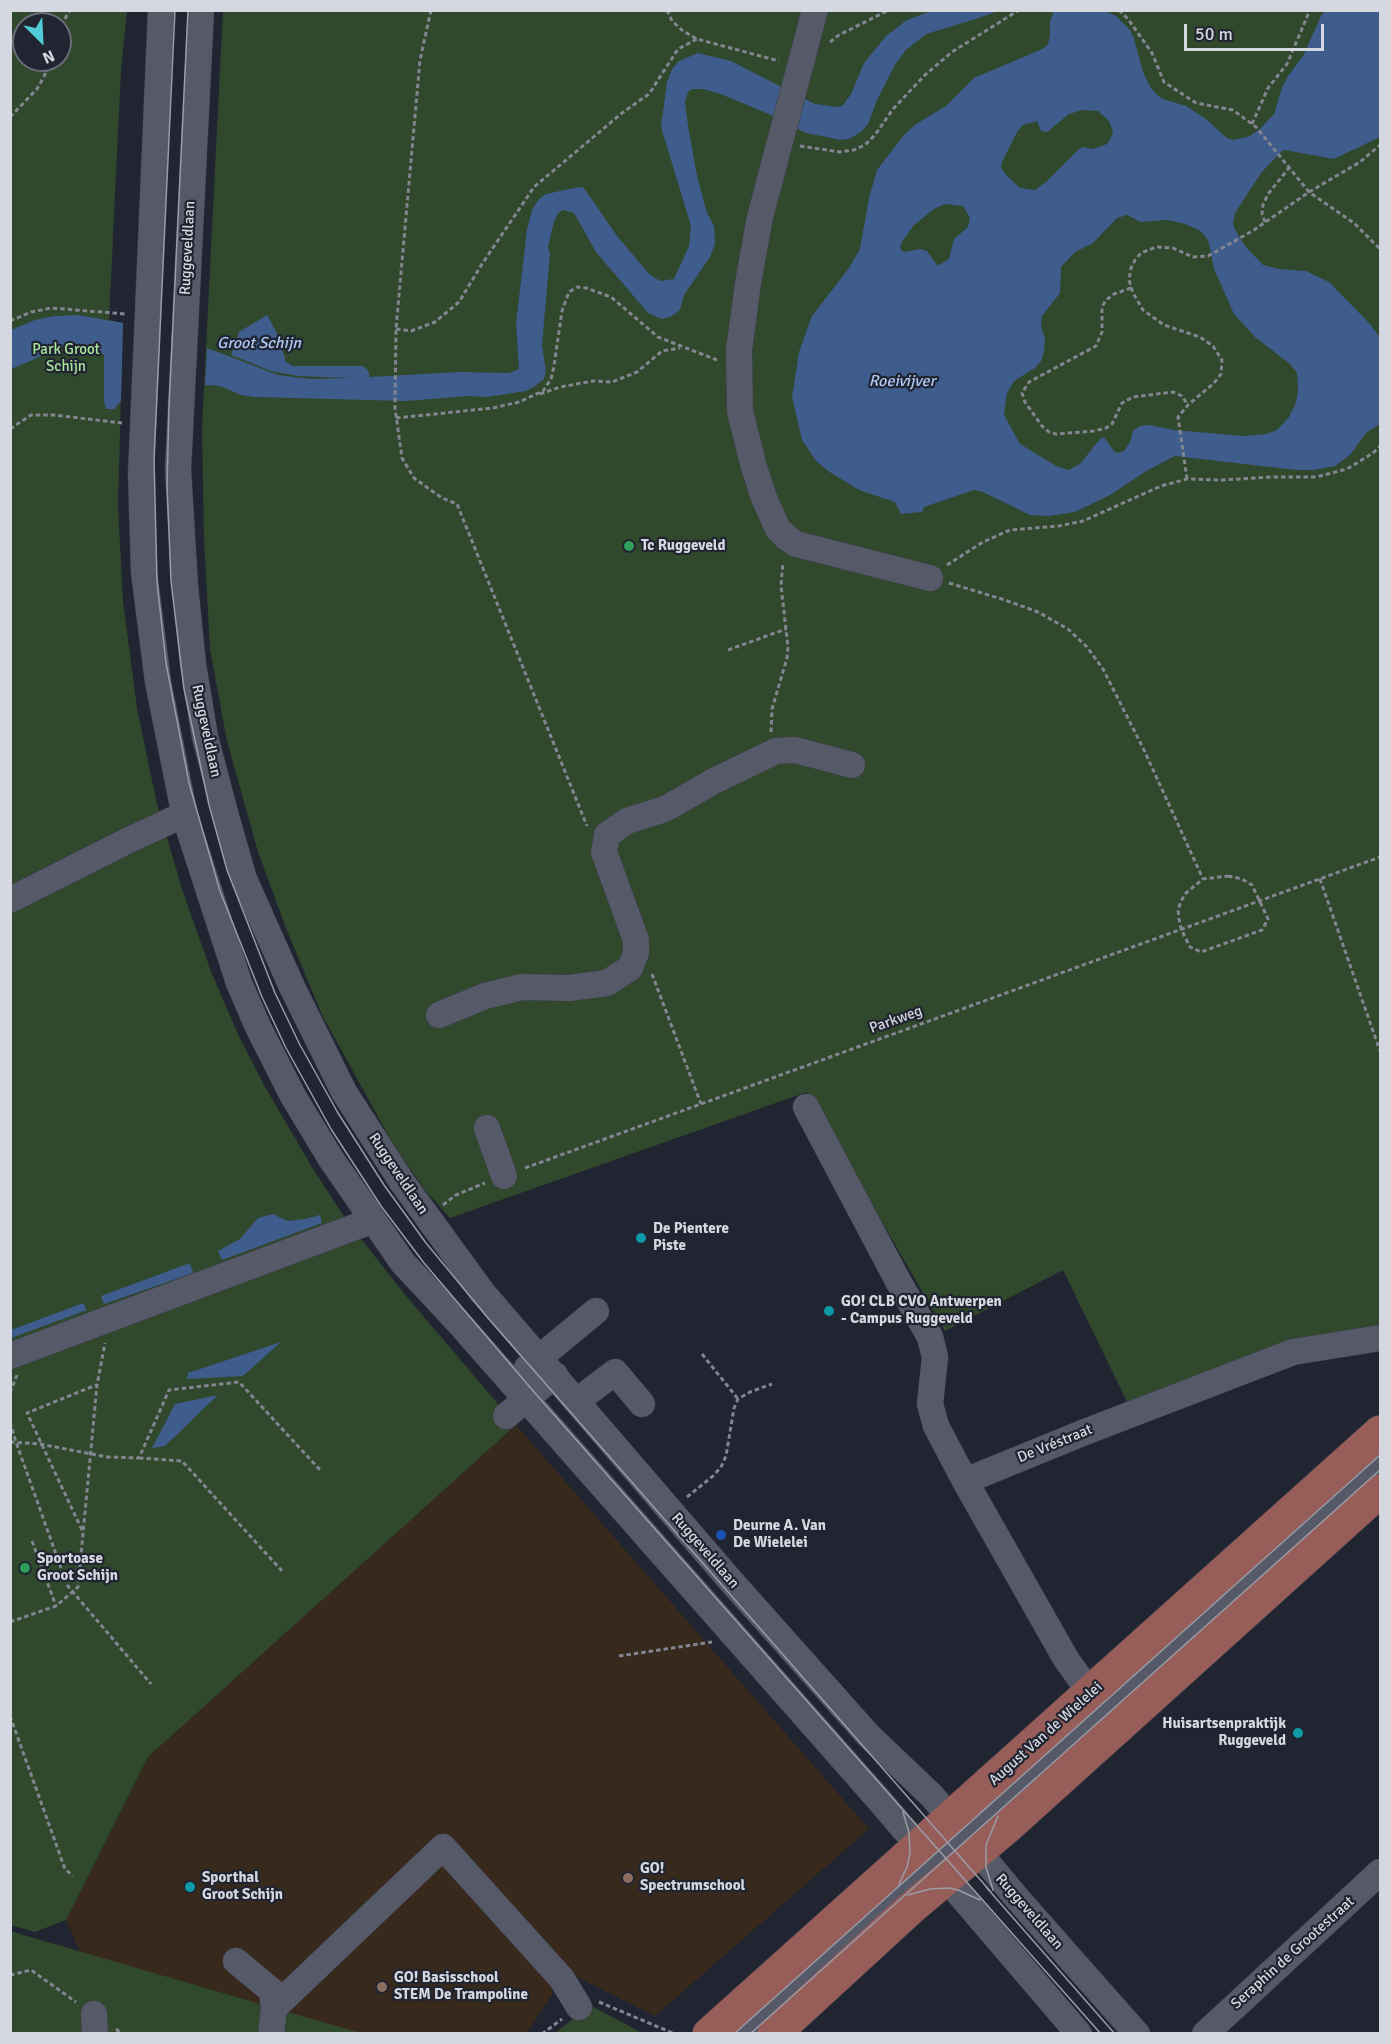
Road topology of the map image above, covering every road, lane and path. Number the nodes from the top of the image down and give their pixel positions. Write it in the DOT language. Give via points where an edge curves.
graph roads {
  1 [pos="161,10"];
  2 [pos="201,10"];
  3 [pos="431,10"];
  4 [pos="667,10"];
  5 [pos="814,10"];
  6 [pos="889,10"];
  7 [pos="1019,10"];
  8 [pos="1119,10"];
  9 [pos="1310,10"];
  10 [pos="697,39"];
  11 [pos="801,66"];
  12 [pos="46,72"];
  13 [pos="159,84"];
  14 [pos="197,85"];
  15 [pos="10,117"];
  16 [pos="1254,125"];
  17 [pos="782,135"];
  18 [pos="1380,145"];
  19 [pos="1289,168"];
  20 [pos="1309,192"];
  21 [pos="1265,222"];
  22 [pos="1380,249"];
  23 [pos="1131,288"];
  24 [pos="123,314"];
  25 [pos="10,321"];
  26 [pos="396,329"];
  27 [pos="682,348"];
  28 [pos="739,364"];
  29 [pos="537,395"];
  30 [pos="1188,405"];
  31 [pos="396,418"];
  32 [pos="127,423"];
  33 [pos="10,429"];
  34 [pos="1380,446"];
  35 [pos="1186,479"];
  36 [pos="796,544"];
  37 [pos="930,578"];
  38 [pos="786,628"];
  39 [pos="728,650"];
  40 [pos="776,751"];
  41 [pos="852,765"];
  42 [pos="185,817"];
  43 [pos="604,852"];
  44 [pos="1380,857"];
  45 [pos="1203,879"];
  46 [pos="1320,879"];
  47 [pos="10,900"];
  48 [pos="1261,901"];
  49 [pos="1181,929"];
  50 [pos="636,953"];
  51 [pos="439,1015"];
  52 [pos="1380,1051"];
  53 [pos="701,1104"];
  54 [pos="806,1107"];
  55 [pos="488,1128"];
  56 [pos="504,1176"];
  57 [pos="427,1217"];
  58 [pos="363,1224"];
  59 [pos="596,1311"];
  60 [pos="109,1320"];
  61 [pos="1380,1338"];
  62 [pos="702,1354"];
  63 [pos="10,1356"];
  64 [pos="548,1366"];
  65 [pos="772,1384"];
  66 [pos="97,1385"];
  67 [pos="518,1390"];
  68 [pos="738,1400"];
  69 [pos="577,1401"];
  70 [pos="642,1404"];
  71 [pos="506,1416"];
  72 [pos="10,1422"];
  73 [pos="1380,1432"];
  74 [pos="10,1442"];
  75 [pos="16,1442"];
  76 [pos="40,1444"];
  77 [pos="90,1455"];
  78 [pos="139,1458"];
  79 [pos="1380,1463"];
  80 [pos="321,1471"];
  81 [pos="965,1481"];
  82 [pos="1380,1491"];
  83 [pos="684,1500"];
  84 [pos="82,1532"];
  85 [pos="33,1541"];
  86 [pos="282,1571"];
  87 [pos="72,1592"];
  88 [pos="56,1606"];
  89 [pos="10,1622"];
  90 [pos="719,1641"];
  91 [pos="619,1656"];
  92 [pos="152,1684"];
  93 [pos="1090,1694"];
  94 [pos="10,1716"];
  95 [pos="965,1835"];
  96 [pos="932,1863"];
  97 [pos="1380,1872"];
  98 [pos="74,1876"];
  99 [pos="236,1961"];
  100 [pos="31,1970"];
  101 [pos="10,1975"];
  102 [pos="579,2007"];
  103 [pos="274,2008"];
  104 [pos="272,2034"];
  105 [pos="542,2034"];
  106 [pos="675,2034"];
  107 [pos="709,2034"];
  108 [pos="742,2034"];
  109 [pos="774,2034"];
  110 [pos="1079,2034"];
  111 [pos="1137,2034"];
  112 [pos="1204,2034"];
  1 -- 13 [label="street"];
  2 -- 14 [label="street, Ruggeveldlaan"];
  3 -- 26 [label="path" via="420,60"];
  4 -- 10 [label="path" via="672,21"];
  5 -- 11 [label="street"];
  6 -- 11 [label="path" via="839,35"];
  7 -- 17 [label="path" via="952,52 925,75 864,145 840,152"];
  8 -- 16 [label="path" via="1152,53 1164,82 1196,103 1233,110"];
  9 -- 16 [label="path" via="1287,64 1268,87"];
  10 -- 11 [label="path"];
  10 -- 26 [label="path" via="678,49 649,93 534,187 459,302 435,322 411,331"];
  11 -- 17 [label="street"];
  12 -- 15 [label="path" via="37,89"];
  13 -- 14 [label="street"];
  13 -- 42 [label="street" via="141,474 144,572 158,682"];
  14 -- 57 [label="street, Ruggeveldlaan" via="178,469 193,664 205,736 244,879 292,987 344,1092"];
  16 -- 19 [label="path"];
  17 -- 28 [label="street" via="760,217"];
  18 -- 20 [label="path" via="1360,162"];
  19 -- 20 [label="path"];
  19 -- 21 [label="path" via="1263,205"];
  20 -- 21 [label="path"];
  20 -- 22 [label="path" via="1354,223"];
  21 -- 23 [label="path" via="1208,256 1193,257 1166,247 1149,249 1131,268"];
  23 -- 30 [label="path" via="1148,315 1200,337 1221,356 1218,378"];
  23 -- 30 [label="path" via="1114,294 1101,307 1102,332 1096,346 1029,382 1022,393 1025,402 1042,426 1056,434 1106,428 1122,403 1133,398 1173,392"];
  24 -- 25 [label="path" via="51,308"];
  26 -- 31 [label="path"];
  27 -- 28 [label="path"];
  27 -- 29 [label="path" via="662,351 637,372 612,382 593,381"];
  27 -- 29 [label="path" via="658,337 611,297 577,287 569,292 562,311 551,379"];
  28 -- 36 [label="street" via="740,411 754,467 778,529"];
  29 -- 31 [label="path" via="492,408"];
  30 -- 35 [label="path" via="1177,421"];
  31 -- 43 [label="path" via="402,458 414,478 457,504 593,842"];
  32 -- 33 [label="path" via="31,415"];
  34 -- 35 [label="path" via="1347,469 1316,477"];
  35 -- 37 [label="path" via="1083,521 1010,530 983,542"];
  36 -- 37 [label="street"];
  36 -- 38 [label="path" via="783,561 781,572"];
  37 -- 45 [label="path" via="1038,612 1068,629 1087,647 1103,669 1144,750"];
  38 -- 39 [label="path"];
  38 -- 40 [label="path" via="787,658 770,728"];
  40 -- 41 [label="street" via="795,750"];
  40 -- 43 [label="street" via="665,809 627,821 607,836"];
  42 -- 47 [label="street" via="171,820"];
  42 -- 67 [label="street" via="239,983 293,1096 351,1190 403,1263"];
  43 -- 50 [label="street" via="636,940"];
  44 -- 46 [label="path, Parkweg"];
  45 -- 48 [label="path" via="1242,879 1252,885"];
  45 -- 49 [label="path" via="1181,901"];
  46 -- 48 [label="path, Parkweg"];
  46 -- 52 [label="path"];
  48 -- 49 [label="path, Parkweg"];
  48 -- 49 [label="path" via="1268,919 1262,930 1201,952 1190,947"];
  49 -- 53 [label="path, Parkweg"];
  50 -- 51 [label="street" via="630,968 607,983 569,988 522,987"];
  50 -- 53 [label="path" via="646,960"];
  53 -- 56 [label="path, Parkweg"];
  54 -- 81 [label="street" via="930,1337 935,1357 930,1404 936,1426"];
  55 -- 56 [label="street"];
  56 -- 57 [label="path, Parkweg" via="456,1195"];
  57 -- 64 [label="street, Ruggeveldlaan" via="482,1292"];
  58 -- 60 [label="street"];
  59 -- 64 [label="street"];
  60 -- 63 [label="street"];
  60 -- 66 [label="path"];
  61 -- 81 [label="street, De Vréstraat" via="1293,1352"];
  62 -- 68 [label="path"];
  64 -- 67 [label="street"];
  64 -- 69 [label="street, Ruggeveldlaan"];
  65 -- 68 [label="path"];
  66 -- 76 [label="path" via="27,1413"];
  66 -- 77 [label="path"];
  67 -- 71 [label="street"];
  67 -- 96 [label="street"];
  68 -- 83 [label="path" via="721,1467"];
  69 -- 70 [label="street" via="615,1372"];
  69 -- 95 [label="street, Ruggeveldlaan" via="849,1714 932,1796"];
  72 -- 75 [label="path"];
  73 -- 93 [label="main road, August Van de Wielelei"];
  74 -- 75 [label="path"];
  75 -- 76 [label="path"];
  75 -- 87 [label="path"];
  76 -- 77 [label="path"];
  76 -- 84 [label="path"];
  77 -- 78 [label="path"];
  77 -- 84 [label="path"];
  78 -- 80 [label="path" via="169,1390 239,1382"];
  78 -- 86 [label="path" via="182,1461"];
  79 -- 95 [label="street, August Van de Wielelei"];
  81 -- 93 [label="street"];
  82 -- 95 [label="main road, August Van de Wielelei"];
  84 -- 87 [label="path" via="78,1587"];
  85 -- 88 [label="path"];
  87 -- 88 [label="path"];
  87 -- 92 [label="path"];
  88 -- 89 [label="path"];
  90 -- 91 [label="path"];
  93 -- 95 [label="main road, August Van de Wielelei"];
  94 -- 98 [label="path" via="65,1869"];
  95 -- 96 [label="main road, August Van de Wielelei"];
  95 -- 96 [label="main road, August Van de Wielelei"];
  95 -- 111 [label="street, Ruggeveldlaan"];
  96 -- 107 [label="main road, August Van de Wielelei"];
  96 -- 108 [label="street, August Van de Wielelei"];
  96 -- 109 [label="main road, August Van de Wielelei" via="910,1909"];
  96 -- 110 [label="street"];
  97 -- 112 [label="street, Seraphin de Grootestraat"];
  99 -- 103 [label="street" via="272,1991"];
  100 -- 101 [label="path"];
  102 -- 103 [label="street" via="562,1979 443,1846"];
  102 -- 105 [label="path"];
  102 -- 106 [label="path" via="593,1999"];
  103 -- 104 [label="street"];
}
